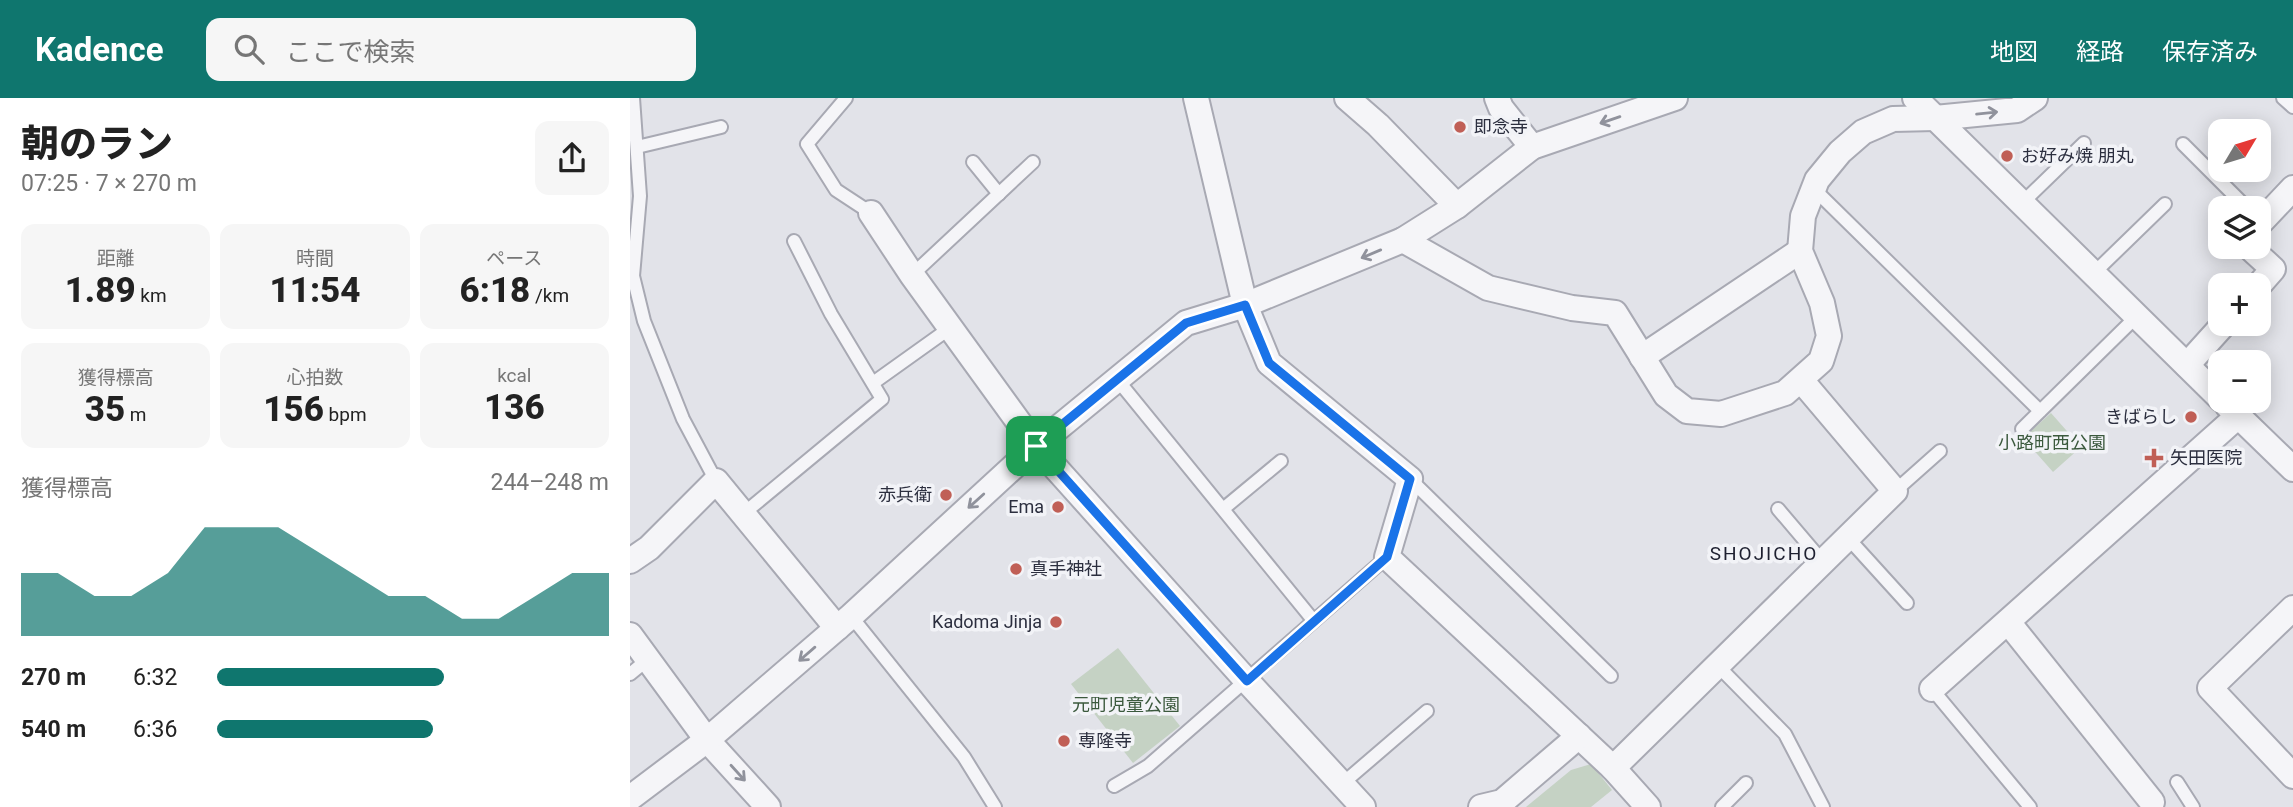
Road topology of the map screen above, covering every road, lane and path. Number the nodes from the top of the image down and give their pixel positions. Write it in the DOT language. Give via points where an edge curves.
graph roads {
  1 [pos="633,98"];
  2 [pos="846,98"];
  3 [pos="1196,98"];
  4 [pos="1347,98"];
  5 [pos="1497,98"];
  6 [pos="1675,98"];
  7 [pos="1915,98"];
  8 [pos="2035,98"];
  9 [pos="2283,98"];
  10 [pos="2293,107"];
  11 [pos="1935,118"];
  12 [pos="721,127"];
  13 [pos="2084,143"];
  14 [pos="2183,144"];
  15 [pos="637,147"];
  16 [pos="1532,147"];
  17 [pos="973,162"];
  18 [pos="1034,162"];
  19 [pos="2293,188"];
  20 [pos="1814,189"];
  21 [pos="999,194"];
  22 [pos="2234,196"];
  23 [pos="2022,203"];
  24 [pos="2165,204"];
  25 [pos="1457,206"];
  26 [pos="2271,206"];
  27 [pos="871,213"];
  28 [pos="1403,240"];
  29 [pos="794,241"];
  30 [pos="1800,251"];
  31 [pos="2262,259"];
  32 [pos="2270,273"];
  33 [pos="2094,274"];
  34 [pos="912,275"];
  35 [pos="1245,305"];
  36 [pos="2137,316"];
  37 [pos="950,328"];
  38 [pos="2213,336"];
  39 [pos="1642,357"];
  40 [pos="2187,365"];
  41 [pos="1116,378"];
  42 [pos="1801,380"];
  43 [pos="873,383"];
  44 [pos="2208,386"];
  45 [pos="2040,411"];
  46 [pos="2219,413"];
  47 [pos="2235,413"];
  48 [pos="2022,429"];
  49 [pos="1036,446"];
  50 [pos="1940,452"];
  51 [pos="1281,461"];
  52 [pos="2293,469"];
  53 [pos="1410,479"];
  54 [pos="716,481"];
  55 [pos="1895,491"];
  56 [pos="1223,509"];
  57 [pos="1778,509"];
  58 [pos="743,514"];
  59 [pos="1848,538"];
  60 [pos="1387,557"];
  61 [pos="630,561"];
  62 [pos="1823,562"];
  63 [pos="1907,603"];
  64 [pos="2293,608"];
  65 [pos="1313,620"];
  66 [pos="844,622"];
  67 [pos="2008,622"];
  68 [pos="630,635"];
  69 [pos="1717,666"];
  70 [pos="639,667"];
  71 [pos="1611,676"];
  72 [pos="1247,681"];
  73 [pos="1932,689"];
  74 [pos="1427,711"];
  75 [pos="1579,736"];
  76 [pos="707,740"];
  77 [pos="1613,768"];
  78 [pos="2293,776"];
  79 [pos="2177,782"];
  80 [pos="1746,783"];
  81 [pos="1342,784"];
  82 [pos="1114,786"];
  83 [pos="630,798"];
  84 [pos="2152,802"];
  85 [pos="768,807"];
  86 [pos="995,807"];
  87 [pos="1363,807"];
  88 [pos="1481,807"];
  89 [pos="1648,807"];
  90 [pos="1722,807"];
  91 [pos="1823,807"];
  92 [pos="2030,807"];
  93 [pos="2193,807"];
  1 -- 15 [label="lane"];
  2 -- 27 [label="lane" via="807,144 836,190"];
  3 -- 35 [label="street"];
  4 -- 25 [label="street"];
  5 -- 16 [label="street"];
  6 -- 16 [label="street, one-way"];
  7 -- 11 [label="street"];
  11 -- 8 [label="street, one-way" via="2017,110"];
  9 -- 10 [label="lane"];
  11 -- 20 [label="street" via="1893,119 1863,132 1840,152"];
  11 -- 23 [label="street"];
  12 -- 15 [label="lane"];
  13 -- 23 [label="lane"];
  14 -- 22 [label="lane"];
  15 -- 54 [label="lane" via="640,196 633,276 644,321 683,419"];
  16 -- 25 [label="street"];
  17 -- 21 [label="lane"];
  18 -- 21 [label="lane"];
  19 -- 26 [label="street"];
  20 -- 30 [label="street" via="1803,216"];
  20 -- 45 [label="lane"];
  21 -- 34 [label="lane"];
  23 -- 33 [label="street"];
  24 -- 33 [label="lane"];
  25 -- 28 [label="street"];
  27 -- 34 [label="street"];
  28 -- 35 [label="street, one-way"];
  28 -- 39 [label="street" via="1488,288 1615,313"];
  29 -- 43 [label="lane"];
  30 -- 39 [label="street"];
  30 -- 42 [label="street" via="1822,303 1829,336 1821,362"];
  31 -- 32 [label="street" via="2273,269"];
  33 -- 36 [label="street"];
  34 -- 37 [label="street"];
  35 -- 41 [label="street" via="1186,323"];
  35 -- 53 [label="street" via="1269,363"];
  36 -- 40 [label="street"];
  36 -- 45 [label="lane"];
  37 -- 43 [label="lane"];
  37 -- 49 [label="street"];
  38 -- 40 [label="street"];
  39 -- 42 [label="street" via="1666,395 1687,411 1721,414 1785,393"];
  40 -- 44 [label="street"];
  41 -- 49 [label="street"];
  41 -- 56 [label="lane"];
  42 -- 55 [label="street"];
  43 -- 58 [label="lane" via="882,400"];
  45 -- 48 [label="lane"];
  46 -- 67 [label="street"];
  47 -- 52 [label="street"];
  49 -- 66 [label="street, one-way"];
  49 -- 72 [label="street"];
  50 -- 55 [label="lane"];
  51 -- 56 [label="lane"];
  53 -- 60 [label="street"];
  53 -- 71 [label="lane"];
  54 -- 58 [label="street"];
  54 -- 61 [label="street"];
  55 -- 59 [label="street"];
  56 -- 65 [label="lane"];
  57 -- 62 [label="lane"];
  58 -- 66 [label="street"];
  59 -- 62 [label="street"];
  59 -- 63 [label="lane"];
  60 -- 65 [label="lane"];
  60 -- 75 [label="street"];
  62 -- 69 [label="street"];
  64 -- 78 [label="street" via="2210,688"];
  65 -- 72 [label="lane"];
  66 -- 76 [label="street, one-way"];
  66 -- 86 [label="lane" via="964,758"];
  67 -- 73 [label="street"];
  67 -- 84 [label="street"];
  68 -- 70 [label="street"];
  69 -- 77 [label="street"];
  69 -- 91 [label="lane" via="1785,734"];
  70 -- 76 [label="street"];
  72 -- 81 [label="street"];
  72 -- 82 [label="lane" via="1148,766"];
  73 -- 92 [label="lane"];
  74 -- 81 [label="lane"];
  75 -- 77 [label="street"];
  75 -- 88 [label="street" via="1502,802"];
  76 -- 83 [label="street"];
  76 -- 85 [label="street, one-way"];
  77 -- 89 [label="street"];
  79 -- 93 [label="lane"];
  80 -- 90 [label="lane"];
  81 -- 87 [label="street"];
}
